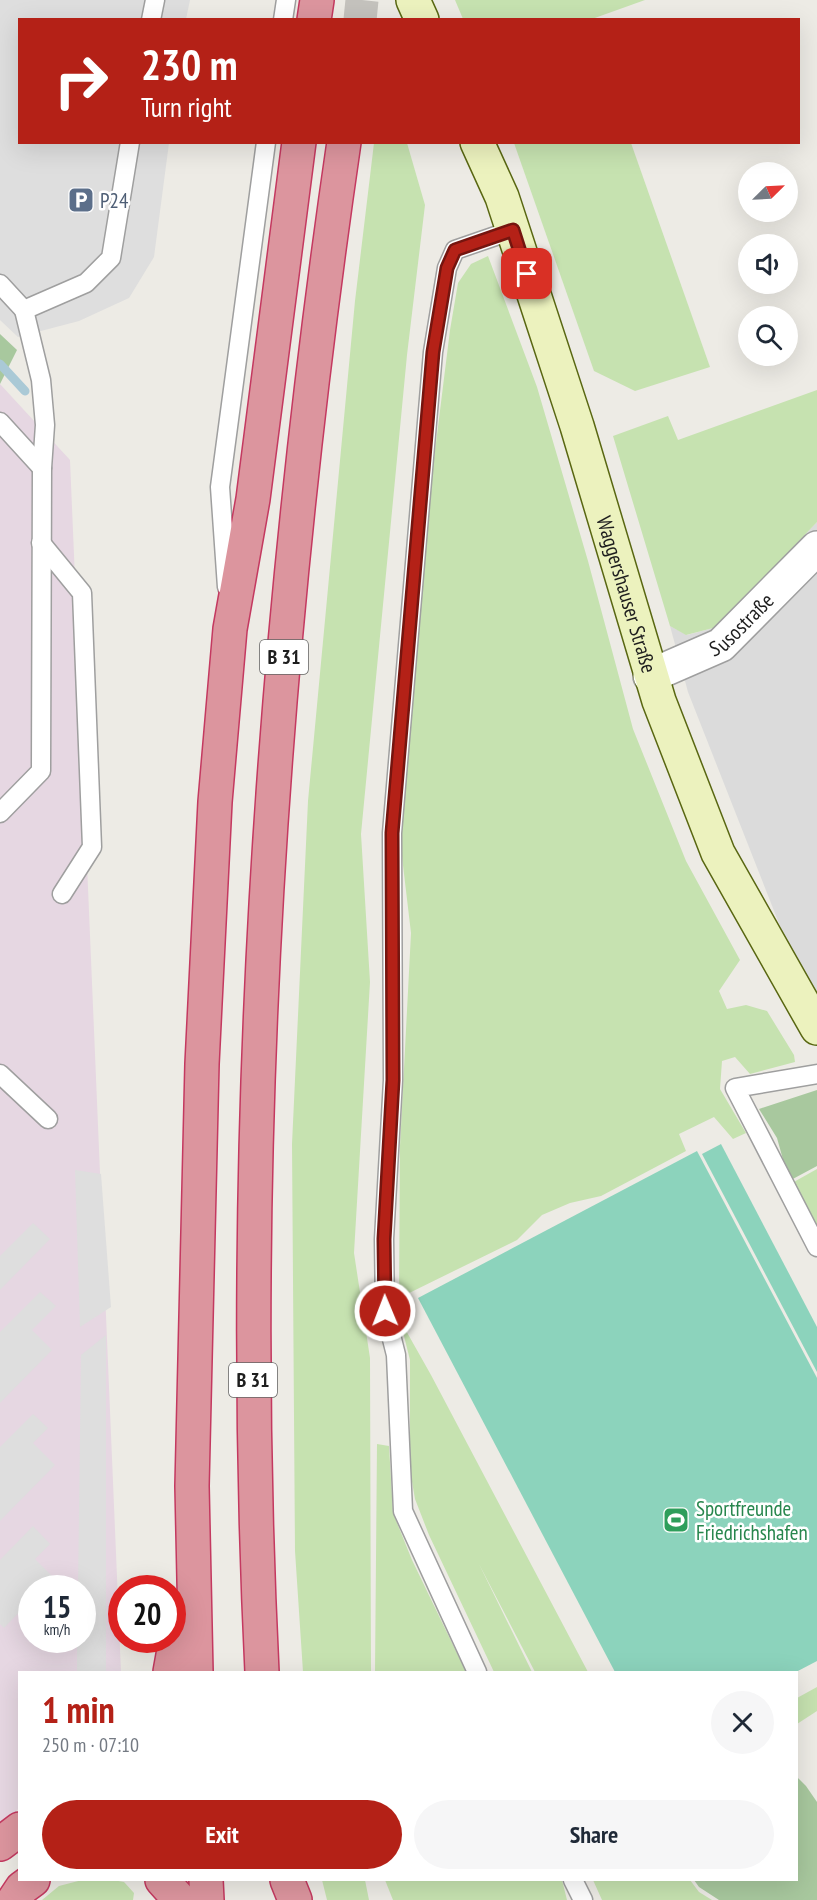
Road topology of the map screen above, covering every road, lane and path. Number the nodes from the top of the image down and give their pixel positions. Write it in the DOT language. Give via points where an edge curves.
graph roads {
  1 [pos="155,0"];
  2 [pos="286,0"];
  3 [pos="317,0"];
  4 [pos="413,0"];
  5 [pos="151,18"];
  6 [pos="283,18"];
  7 [pos="314,18"];
  8 [pos="421,18"];
  9 [pos="130,144"];
  10 [pos="266,144"];
  11 [pos="299,144"];
  12 [pos="344,144"];
  13 [pos="478,144"];
  14 [pos="513,230"];
  15 [pos="0,284"];
  16 [pos="24,310"];
  17 [pos="0,422"];
  18 [pos="42,468"];
  19 [pos="41,543"];
  20 [pos="817,548"];
  21 [pos="230,629"];
  22 [pos="650,676"];
  23 [pos="0,813"];
  24 [pos="62,894"];
  25 [pos="817,1028"];
  26 [pos="0,1074"];
  27 [pos="817,1074"];
  28 [pos="48,1119"];
  29 [pos="817,1247"];
  30 [pos="192,1486"];
  31 [pos="170,1671"];
  32 [pos="196,1671"];
  33 [pos="262,1671"];
  34 [pos="477,1671"];
  35 [pos="18,1830"];
  36 [pos="0,1844"];
  37 [pos="32,1881"];
  38 [pos="163,1881"];
  39 [pos="206,1881"];
  40 [pos="274,1881"];
  41 [pos="287,1881"];
  42 [pos="574,1881"];
  43 [pos="14,1900"];
  44 [pos="180,1900"];
  45 [pos="207,1900"];
  46 [pos="277,1900"];
  47 [pos="295,1900"];
  48 [pos="583,1900"];
  1 -- 5 [label="lane"];
  2 -- 6 [label="lane"];
  3 -- 7 [label="highway"];
  4 -- 8 [label="street"];
  9 -- 16 [label="lane" via="111,258 86,283"];
  10 -- 21 [label="lane" via="220,487"];
  11 -- 21 [label="highway, B 31" via="253,499"];
  12 -- 33 [label="highway, B 31" via="291,575 265,894 253,1255 253,1450"];
  13 -- 14 [label="street, Waggershauser Straße"];
  14 -- 22 [label="street, Waggershauser Straße" via="577,426"];
  14 -- 34 [label="lane" via="455,250 447,268 433,352 392,833 393,1080 384,1239 385,1311 396,1354 403,1511"];
  15 -- 16 [label="lane"];
  16 -- 18 [label="lane" via="41,380 45,424"];
  17 -- 18 [label="lane"];
  18 -- 19 [label="lane"];
  19 -- 23 [label="lane" via="41,771"];
  19 -- 24 [label="lane" via="82,593 92,847"];
  20 -- 22 [label="street, Susostraße" via="721,645"];
  21 -- 30 [label="highway, B 31" via="215,802 204,1009"];
  22 -- 25 [label="street, Waggershauser Straße" via="718,854"];
  26 -- 28 [label="lane"];
  27 -- 29 [label="lane" via="735,1088"];
  30 -- 31 [label="highway" via="180,1614"];
  30 -- 32 [label="highway, B 31"];
  35 -- 36 [label="highway"];
  37 -- 43 [label="highway"];
  38 -- 44 [label="highway"];
  39 -- 45 [label="highway"];
  40 -- 46 [label="highway"];
  41 -- 47 [label="highway"];
  42 -- 48 [label="lane"];
}
